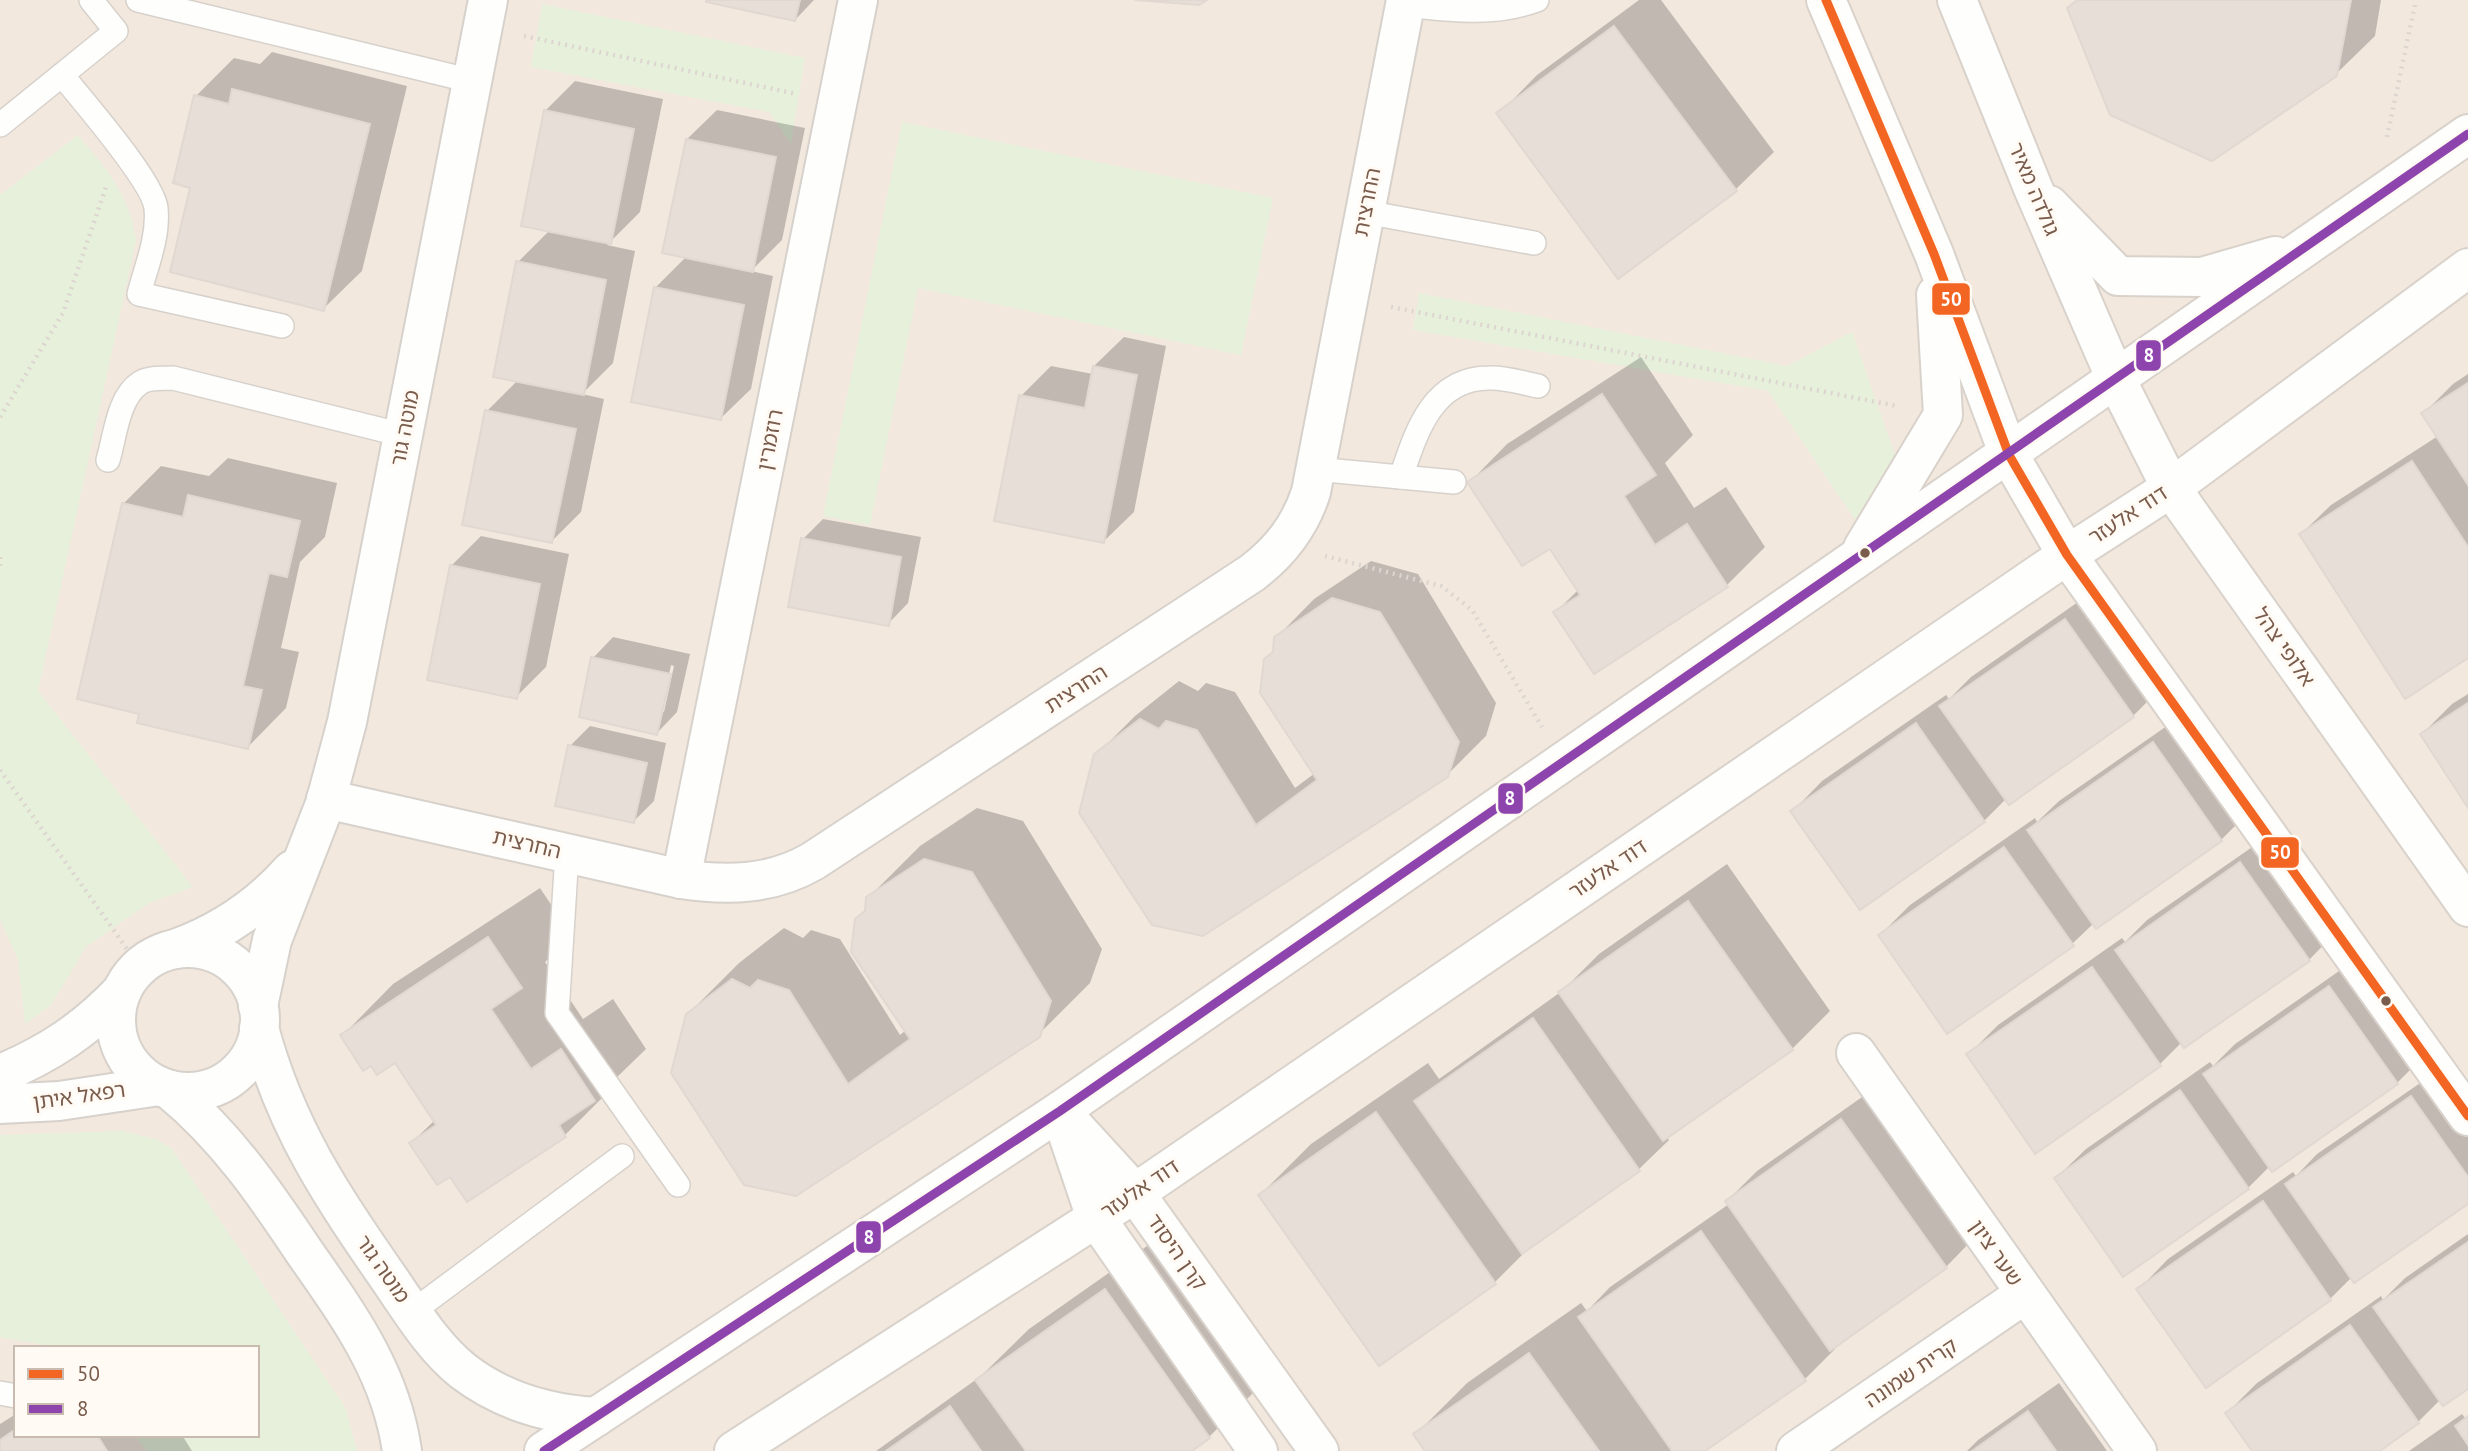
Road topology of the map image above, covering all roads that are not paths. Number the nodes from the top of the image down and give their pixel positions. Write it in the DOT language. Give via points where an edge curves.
graph roads {
  1 [pos="91,0"];
  2 [pos="138,0"];
  3 [pos="858,0"];
  4 [pos="1537,0"];
  5 [pos="1826,0"];
  6 [pos="1957,0"];
  7 [pos="1406,2"];
  8 [pos="485,14"];
  9 [pos="62,75"];
  10 [pos="472,81"];
  11 [pos="0,125"];
  12 [pos="2468,134"];
  13 [pos="2033,188"];
  14 [pos="1365,212"];
  15 [pos="1534,243"];
  16 [pos="2307,246"];
  17 [pos="1934,254"];
  18 [pos="2468,268"];
  19 [pos="282,326"];
  20 [pos="2115,377"];
  21 [pos="1538,386"];
  22 [pos="404,435"];
  23 [pos="2009,455"];
  24 [pos="108,460"];
  25 [pos="1315,469"];
  26 [pos="1401,477"];
  27 [pos="1454,482"];
  28 [pos="2171,488"];
  29 [pos="2067,555"];
  30 [pos="1858,557"];
  31 [pos="326,799"];
  32 [pos="306,852"];
  33 [pos="568,853"];
  34 [pos="681,879"];
  35 [pos="2468,907"];
  36 [pos="173,949"];
  37 [pos="131,979"];
  38 [pos="258,1017"];
  39 [pos="1856,1053"];
  40 [pos="0,1074"];
  41 [pos="164,1088"];
  42 [pos="0,1104"];
  43 [pos="1060,1111"];
  44 [pos="2468,1116"];
  45 [pos="622,1156"];
  46 [pos="678,1185"];
  47 [pos="1135,1193"];
  48 [pos="1096,1218"];
  49 [pos="2025,1294"];
  50 [pos="412,1312"];
  51 [pos="596,1417"];
  52 [pos="402,1451"];
  53 [pos="544,1451"];
  54 [pos="734,1451"];
  55 [pos="1258,1451"];
  56 [pos="1319,1451"];
  57 [pos="1796,1451"];
  58 [pos="2137,1451"];
  1 -- 9 [label="lane" via="116,31"];
  2 -- 10 [label="lane"];
  3 -- 34 [label="street, רוזמרין"];
  4 -- 7 [label="lane" via="1509,10 1471,12"];
  5 -- 17 [label="street"];
  6 -- 13 [label="street, גולדה מאיר"];
  7 -- 14 [label="street, החרצית"];
  8 -- 10 [label="street, מוטה גור"];
  9 -- 11 [label="lane"];
  9 -- 19 [label="lane" via="144,183 156,206 154,236 139,294"];
  10 -- 22 [label="street, מוטה גור"];
  12 -- 16 [label="street"];
  13 -- 16 [label="street" via="2118,276 2202,277"];
  13 -- 20 [label="street, גולדה מאיר"];
  14 -- 15 [label="lane"];
  14 -- 25 [label="street, החרצית"];
  16 -- 20 [label="street"];
  17 -- 23 [label="street"];
  17 -- 30 [label="street" via="1943,415"];
  18 -- 28 [label="street, דוד אלעזר"];
  20 -- 23 [label="street"];
  20 -- 28 [label="street, אלופי צהל"];
  21 -- 26 [label="lane" via="1490,377 1449,390 1425,413"];
  22 -- 24 [label="lane" via="173,378 150,379 139,383 125,400"];
  22 -- 31 [label="street, מוטה גור" via="351,704"];
  23 -- 29 [label="street"];
  23 -- 30 [label="street"];
  25 -- 26 [label="lane"];
  25 -- 34 [label="street, החרצית" via="1303,514 1284,545 1252,573 802,867 750,883"];
  26 -- 27 [label="lane"];
  28 -- 29 [label="street, דוד אלעזר"];
  28 -- 35 [label="street, אלופי צהל"];
  29 -- 44 [label="street"];
  29 -- 47 [label="street, דוד אלעזר"];
  30 -- 43 [label="street"];
  31 -- 32 [label="street, מוטה גור"];
  31 -- 33 [label="street, החרצית"];
  32 -- 36 [label="street, מוטה גור" via="253,907 204,938"];
  32 -- 38 [label="street, מוטה גור" via="272,940"];
  33 -- 34 [label="street, החרצית"];
  33 -- 46 [label="lane" via="557,1013"];
  36 -- 37 [label="street" via="152,957"];
  36 -- 38 [label="street" via="206,950 226,960 244,975"];
  37 -- 40 [label="street, רפאל איתן" via="97,1018 69,1039"];
  37 -- 41 [label="street" via="116,1023 121,1045 140,1074"];
  38 -- 41 [label="street" via="248,1059 223,1083 202,1091"];
  38 -- 50 [label="street, מוטה גור" via="300,1141 320,1178"];
  39 -- 49 [label="street, שער ציון"];
  41 -- 42 [label="street, רפאל איתן"];
  41 -- 52 [label="street" via="205,1122 249,1171 363,1336 390,1394"];
  43 -- 47 [label="street, קרן היסוד"];
  43 -- 48 [label="street"];
  43 -- 51 [label="street"];
  45 -- 50 [label="lane"];
  47 -- 48 [label="street, דוד אלעזר"];
  47 -- 56 [label="street, קרן היסוד"];
  48 -- 54 [label="street, דוד אלעזר"];
  48 -- 55 [label="street"];
  49 -- 57 [label="street, קרית שמונה"];
  49 -- 58 [label="street, שער ציון"];
  50 -- 51 [label="street, מוטה גור" via="453,1362 497,1393 552,1412"];
  51 -- 53 [label="street"];
}
